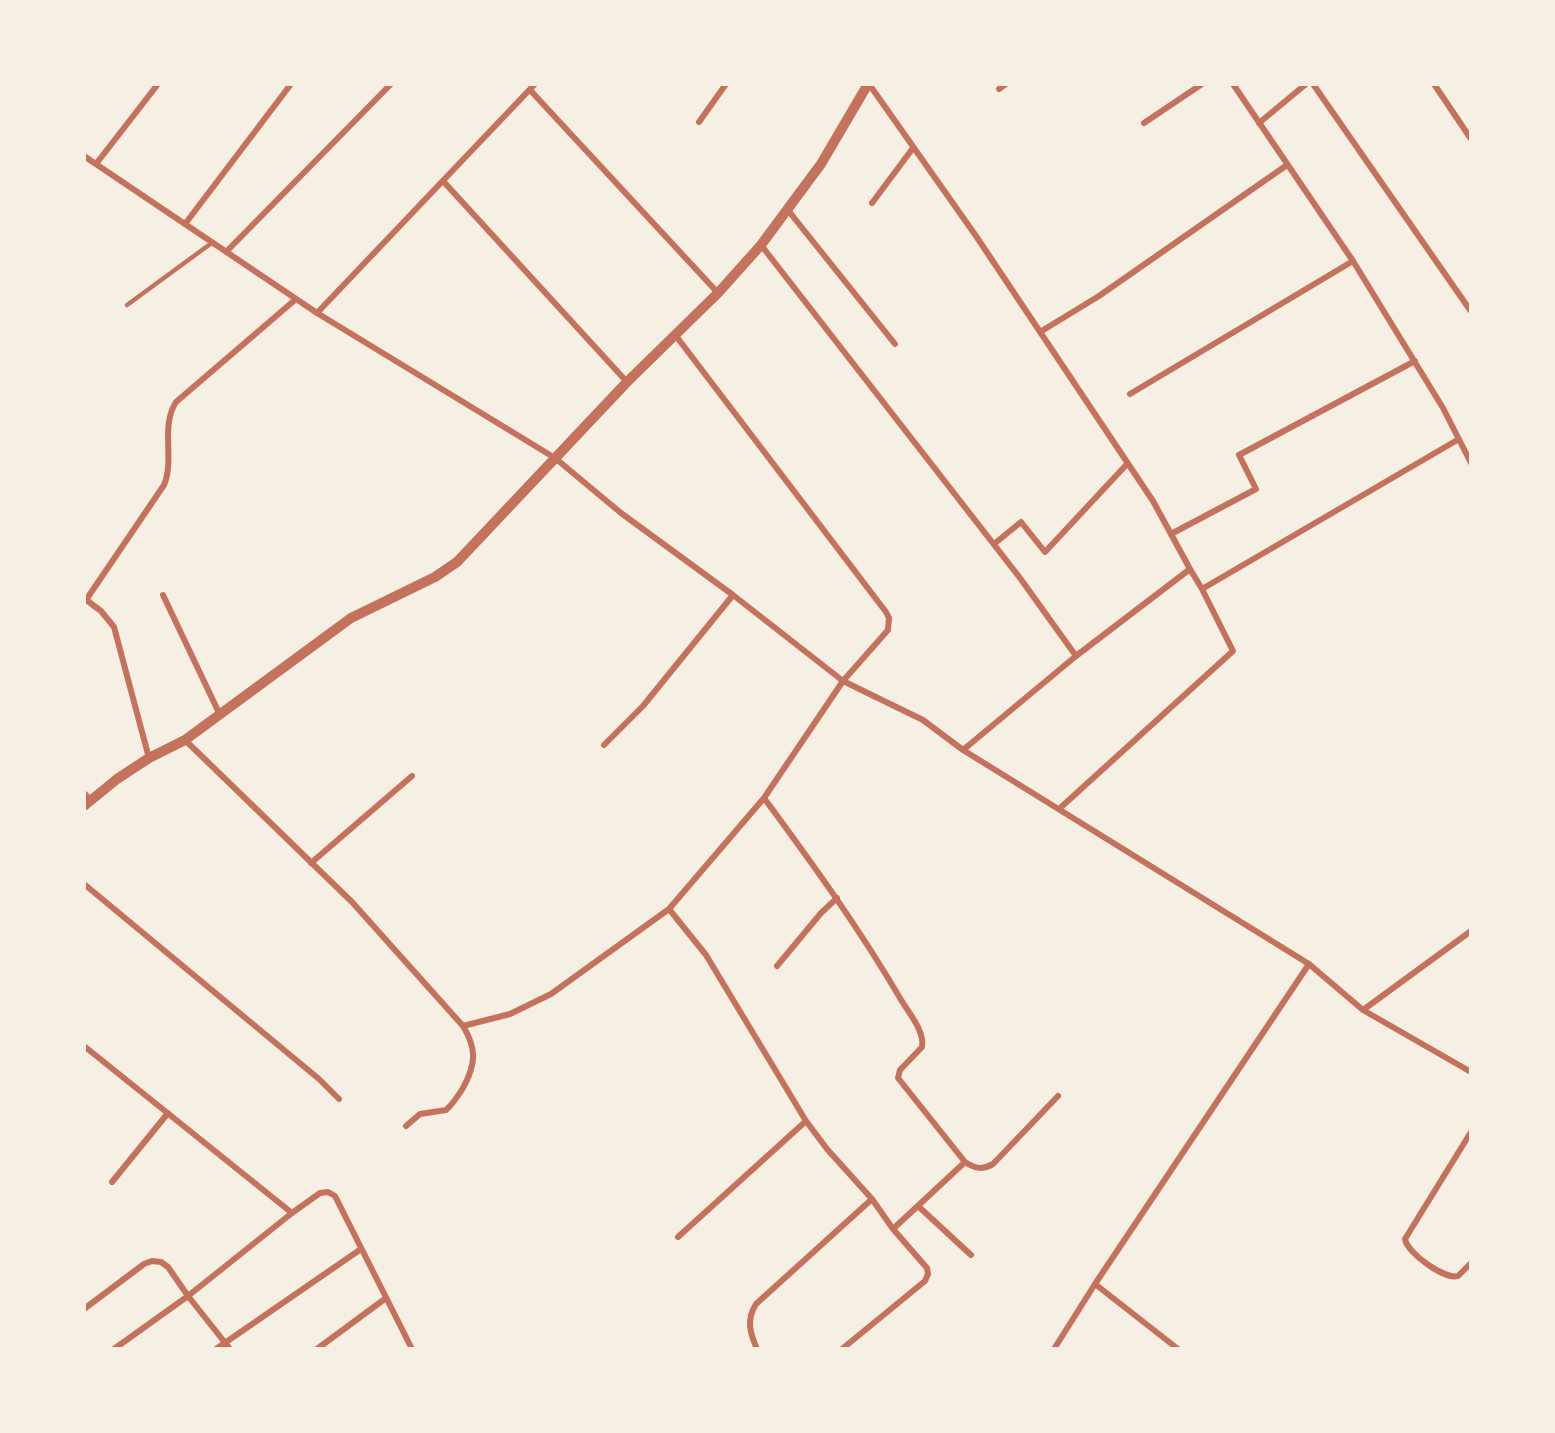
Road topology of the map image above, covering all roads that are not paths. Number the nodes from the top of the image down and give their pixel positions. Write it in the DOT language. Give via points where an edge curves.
graph roads {
  1 [pos="158,84"];
  2 [pos="291,84"];
  3 [pos="391,84"];
  4 [pos="536,84"];
  5 [pos="726,84"];
  6 [pos="868,84"];
  7 [pos="1006,84"];
  8 [pos="1202,84"];
  9 [pos="1233,84"];
  10 [pos="1306,84"];
  11 [pos="1313,84"];
  12 [pos="1434,84"];
  13 [pos="999,89"];
  14 [pos="530,90"];
  15 [pos="699,122"];
  16 [pos="1144,123"];
  17 [pos="1259,123"];
  18 [pos="1471,139"];
  19 [pos="913,148"];
  20 [pos="84,156"];
  21 [pos="96,164"];
  22 [pos="1287,165"];
  23 [pos="443,181"];
  24 [pos="872,203"];
  25 [pos="787,209"];
  26 [pos="185,224"];
  27 [pos="213,242"];
  28 [pos="760,245"];
  29 [pos="227,251"];
  30 [pos="1353,261"];
  31 [pos="718,293"];
  32 [pos="296,299"];
  33 [pos="127,305"];
  34 [pos="1470,310"];
  35 [pos="317,313"];
  36 [pos="1040,332"];
  37 [pos="676,336"];
  38 [pos="895,344"];
  39 [pos="1415,361"];
  40 [pos="627,382"];
  41 [pos="1130,394"];
  42 [pos="1459,440"];
  43 [pos="555,458"];
  44 [pos="1471,463"];
  45 [pos="1127,464"];
  46 [pos="1171,534"];
  47 [pos="994,544"];
  48 [pos="1190,569"];
  49 [pos="1202,589"];
  50 [pos="163,595"];
  51 [pos="733,595"];
  52 [pos="85,599"];
  53 [pos="1076,656"];
  54 [pos="843,681"];
  55 [pos="220,715"];
  56 [pos="185,740"];
  57 [pos="604,745"];
  58 [pos="963,750"];
  59 [pos="149,758"];
  60 [pos="412,776"];
  61 [pos="764,798"];
  62 [pos="86,800"];
  63 [pos="1059,809"];
  64 [pos="311,863"];
  65 [pos="84,884"];
  66 [pos="837,898"];
  67 [pos="669,909"];
  68 [pos="1471,931"];
  69 [pos="1309,964"];
  70 [pos="777,966"];
  71 [pos="1363,1010"];
  72 [pos="463,1026"];
  73 [pos="84,1046"];
  74 [pos="1471,1072"];
  75 [pos="1058,1096"];
  76 [pos="339,1100"];
  77 [pos="168,1113"];
  78 [pos="806,1121"];
  79 [pos="406,1126"];
  80 [pos="1471,1132"];
  81 [pos="965,1162"];
  82 [pos="112,1182"];
  83 [pos="872,1199"];
  84 [pos="918,1206"];
  85 [pos="292,1213"];
  86 [pos="893,1229"];
  87 [pos="678,1237"];
  88 [pos="361,1249"];
  89 [pos="971,1255"];
  90 [pos="1471,1263"];
  91 [pos="1095,1284"];
  92 [pos="188,1296"];
  93 [pos="386,1298"];
  94 [pos="84,1309"];
  95 [pos="228,1346"];
  96 [pos="114,1349"];
  97 [pos="216,1349"];
  98 [pos="317,1349"];
  99 [pos="412,1349"];
  100 [pos="757,1349"];
  101 [pos="842,1349"];
  102 [pos="1054,1349"];
  103 [pos="1178,1349"];
  1 -- 21 [label="street"];
  2 -- 26 [label="street"];
  3 -- 29 [label="street"];
  4 -- 14 [label="street"];
  5 -- 15 [label="street"];
  6 -- 19 [label="street"];
  6 -- 25 [label="street" via="821,164"];
  7 -- 13 [label="street"];
  8 -- 16 [label="street"];
  9 -- 17 [label="street"];
  10 -- 17 [label="street"];
  11 -- 34 [label="street"];
  12 -- 18 [label="street"];
  14 -- 23 [label="street"];
  14 -- 31 [label="street"];
  17 -- 22 [label="street"];
  19 -- 24 [label="street"];
  19 -- 36 [label="street"];
  20 -- 21 [label="street"];
  21 -- 26 [label="street"];
  22 -- 30 [label="street"];
  22 -- 36 [label="street" via="1099,296"];
  23 -- 35 [label="street"];
  23 -- 40 [label="street"];
  25 -- 28 [label="street"];
  25 -- 38 [label="street"];
  26 -- 27 [label="street"];
  27 -- 29 [label="street"];
  27 -- 33 [label="lane"];
  28 -- 31 [label="street"];
  28 -- 47 [label="street"];
  29 -- 32 [label="street"];
  30 -- 39 [label="street"];
  30 -- 41 [label="street"];
  31 -- 37 [label="street"];
  32 -- 35 [label="street"];
  32 -- 52 [label="street" via="176,402 169,416 164,485"];
  35 -- 43 [label="street"];
  36 -- 45 [label="street"];
  37 -- 40 [label="street"];
  37 -- 54 [label="street" via="889,618 888,630"];
  39 -- 42 [label="street"];
  39 -- 46 [label="street" via="1239,455 1256,489"];
  40 -- 43 [label="street"];
  42 -- 44 [label="street"];
  42 -- 49 [label="street"];
  43 -- 51 [label="street" via="628,519"];
  43 -- 55 [label="street" via="457,562 351,618"];
  45 -- 46 [label="street"];
  45 -- 47 [label="street" via="1045,552 1021,522"];
  46 -- 48 [label="street"];
  47 -- 53 [label="street"];
  48 -- 49 [label="street"];
  48 -- 53 [label="street"];
  49 -- 63 [label="street" via="1233,651"];
  50 -- 55 [label="street"];
  51 -- 54 [label="street"];
  51 -- 57 [label="street" via="643,706"];
  52 -- 59 [label="street" via="114,627"];
  53 -- 58 [label="street"];
  54 -- 58 [label="street" via="923,720"];
  54 -- 61 [label="street"];
  55 -- 56 [label="street"];
  56 -- 59 [label="street"];
  56 -- 64 [label="street"];
  58 -- 63 [label="street"];
  59 -- 62 [label="street"];
  60 -- 64 [label="street"];
  61 -- 66 [label="street"];
  61 -- 67 [label="street"];
  63 -- 69 [label="street"];
  64 -- 72 [label="street" via="352,902"];
  65 -- 76 [label="street" via="319,1079"];
  66 -- 70 [label="street"];
  66 -- 81 [label="street" via="878,960 922,1039 920,1050 900,1070 900,1082"];
  67 -- 72 [label="street" via="551,994 510,1014"];
  67 -- 78 [label="street" via="706,955"];
  68 -- 71 [label="street"];
  69 -- 71 [label="street"];
  69 -- 91 [label="street"];
  71 -- 74 [label="street"];
  72 -- 79 [label="street" via="474,1053 459,1096 446,1110 420,1114"];
  73 -- 77 [label="street"];
  75 -- 81 [label="street" via="993,1164 978,1168"];
  77 -- 82 [label="street"];
  77 -- 85 [label="street"];
  78 -- 83 [label="street"];
  78 -- 87 [label="street"];
  80 -- 90 [label="street" via="1405,1239 1412,1253 1448,1276 1458,1276"];
  81 -- 84 [label="street"];
  83 -- 86 [label="street"];
  83 -- 100 [label="street" via="756,1304 750,1325"];
  84 -- 86 [label="street"];
  84 -- 89 [label="street"];
  85 -- 88 [label="street" via="320,1193 328,1192 335,1196"];
  85 -- 92 [label="street"];
  86 -- 101 [label="street" via="925,1265 927,1277"];
  88 -- 93 [label="street"];
  88 -- 95 [label="street"];
  91 -- 102 [label="street"];
  91 -- 103 [label="street"];
  92 -- 94 [label="street" via="168,1267 152,1261"];
  92 -- 95 [label="street"];
  92 -- 96 [label="street"];
  93 -- 98 [label="street"];
  93 -- 99 [label="street"];
  95 -- 97 [label="street"];
}
